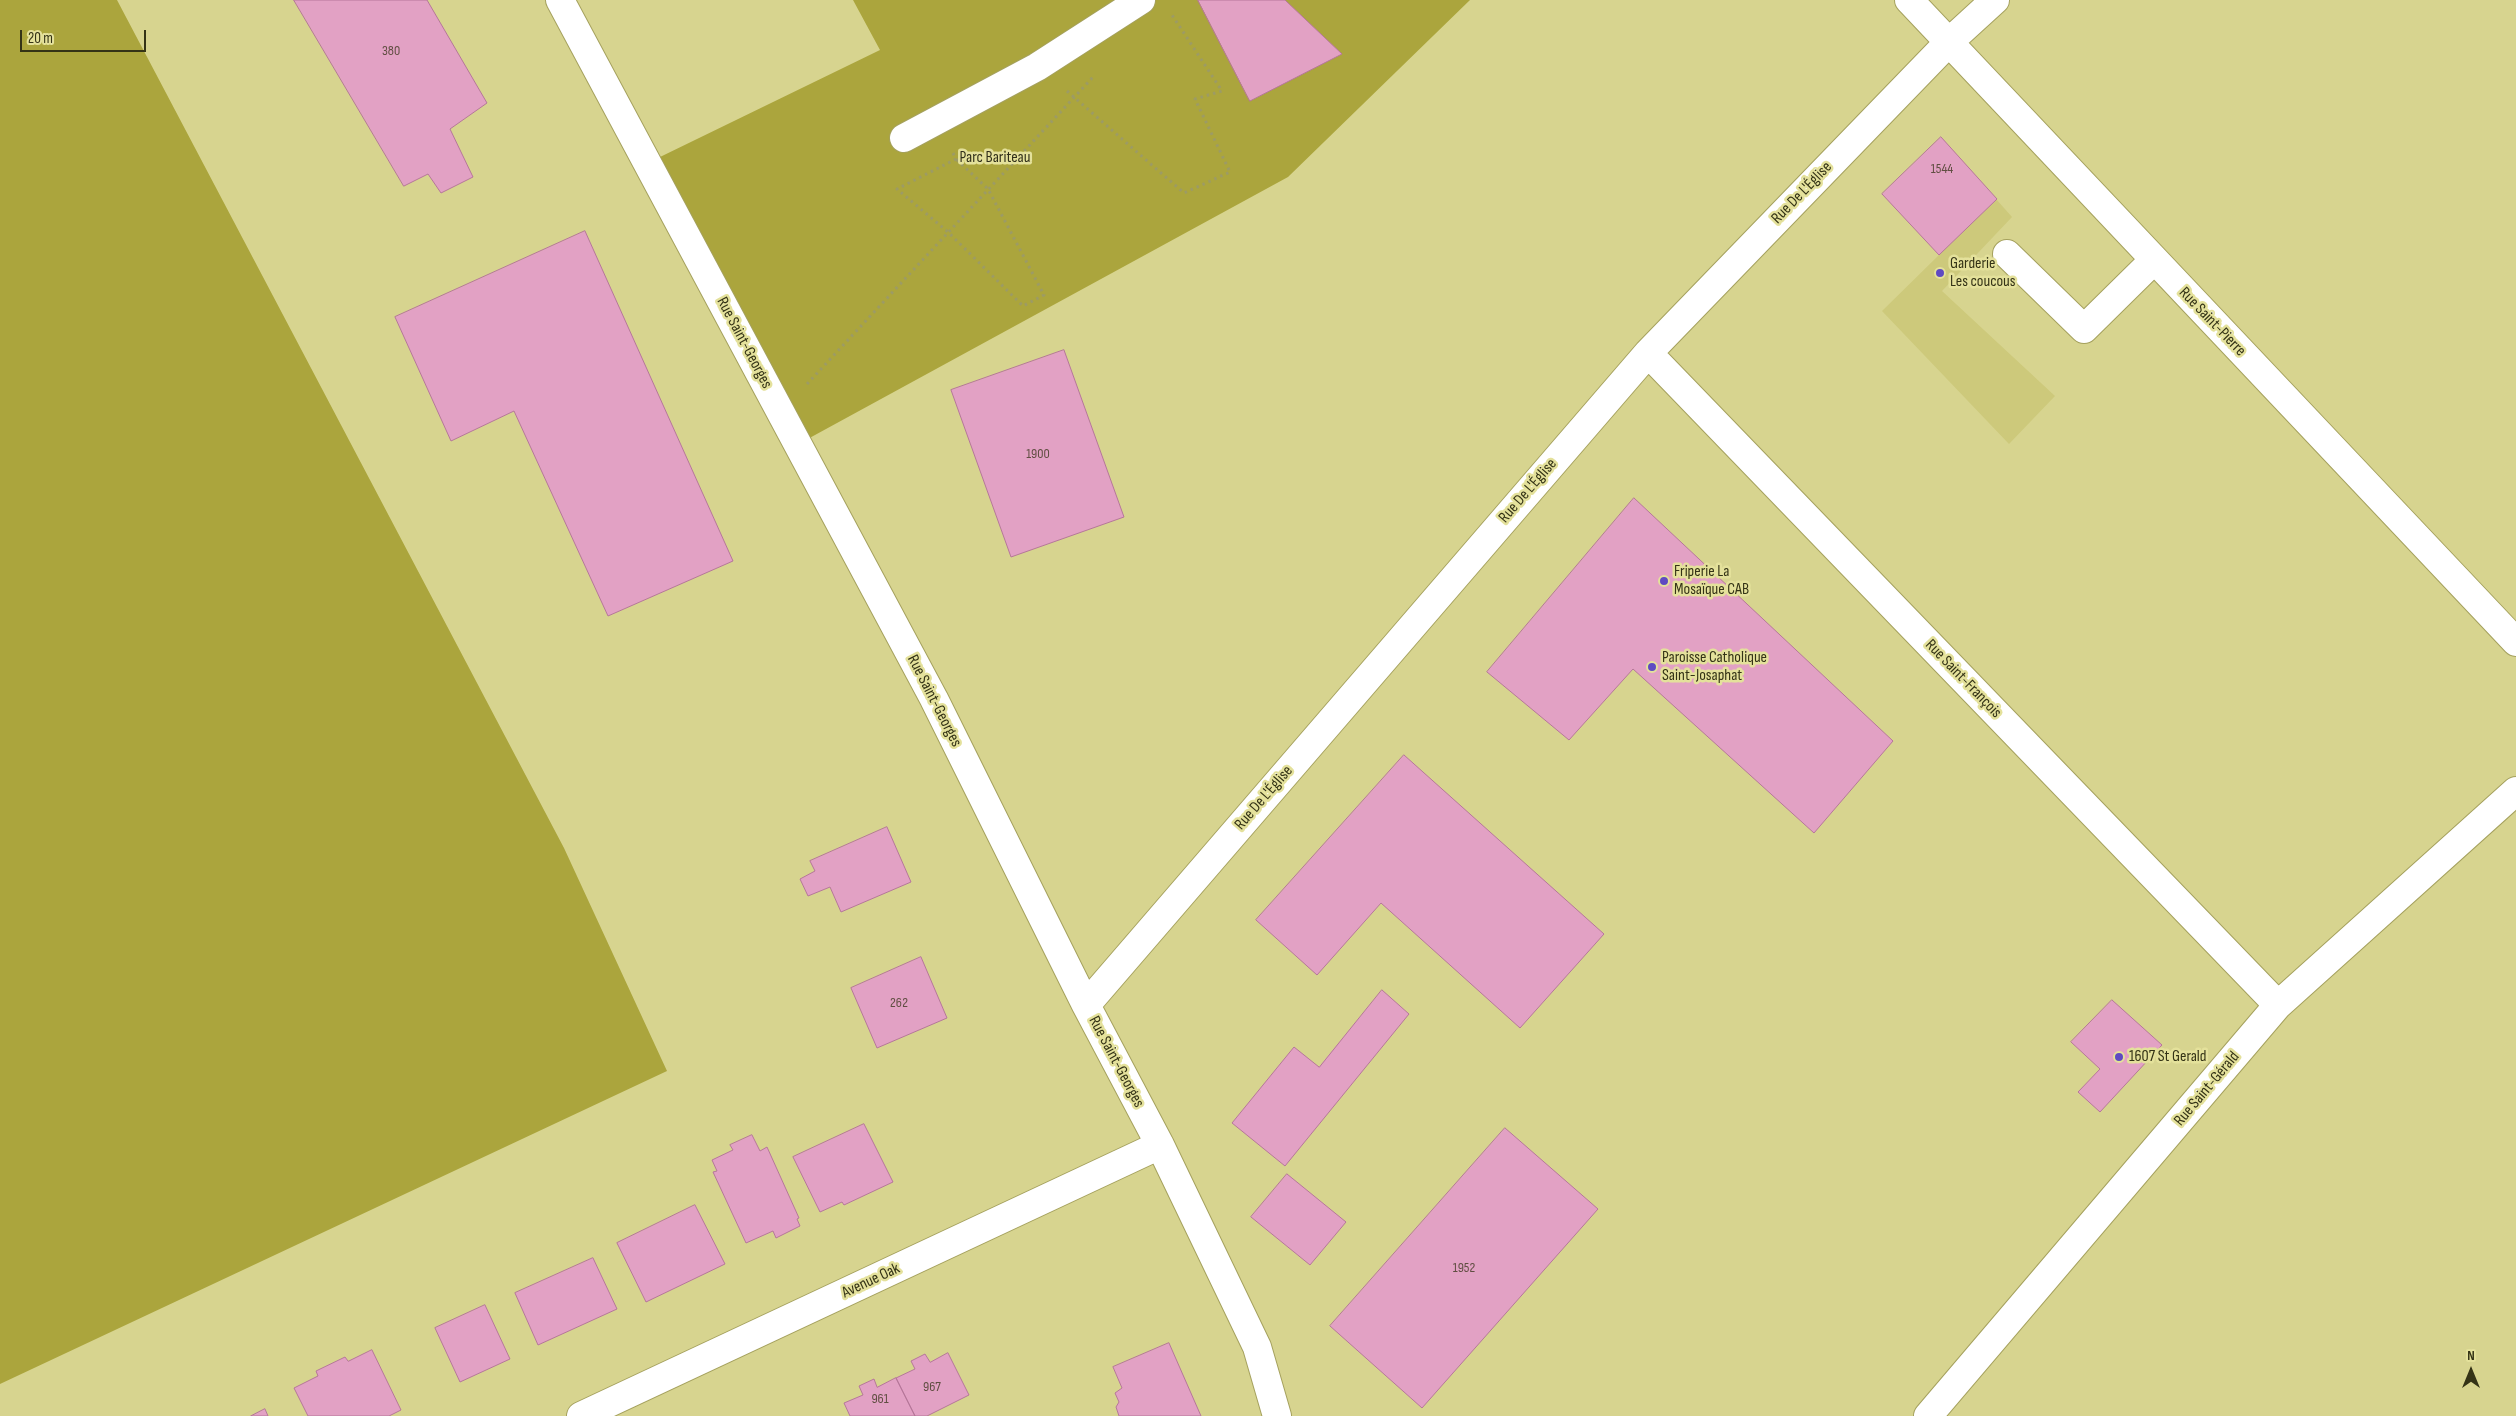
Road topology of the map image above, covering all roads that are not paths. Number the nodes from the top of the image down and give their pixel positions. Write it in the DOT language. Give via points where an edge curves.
graph roads {
  1 [pos="560,0"];
  2 [pos="1141,0"];
  3 [pos="1909,0"];
  4 [pos="1995,0"];
  5 [pos="1948,42"];
  6 [pos="904,138"];
  7 [pos="2007,254"];
  8 [pos="2154,260"];
  9 [pos="1648,353"];
  10 [pos="2516,642"];
  11 [pos="2516,791"];
  12 [pos="1086,1005"];
  13 [pos="2278,1005"];
  14 [pos="1160,1145"];
  15 [pos="581,1416"];
  16 [pos="1277,1416"];
  17 [pos="1928,1416"];
  1 -- 12 [label="street, Rue Saint-Georges" via="934,699"];
  2 -- 6 [label="street" via="1037,67"];
  3 -- 5 [label="street, Rue Saint-Pierre"];
  4 -- 5 [label="street, Rue De L'Église"];
  5 -- 8 [label="street, Rue Saint-Pierre"];
  5 -- 9 [label="street, Rue De L'Église"];
  7 -- 8 [label="street" via="2084,329"];
  8 -- 10 [label="street, Rue Saint-Pierre"];
  9 -- 12 [label="street, Rue De L'Église"];
  9 -- 13 [label="street, Rue Saint-François"];
  11 -- 13 [label="street, Rue Saint-Gérald"];
  12 -- 14 [label="street, Rue Saint-Georges"];
  13 -- 17 [label="street, Rue Saint-Gérald"];
  14 -- 15 [label="street, Avenue Oak"];
  14 -- 16 [label="street, Rue Saint-Georges" via="1257,1348"];
}
